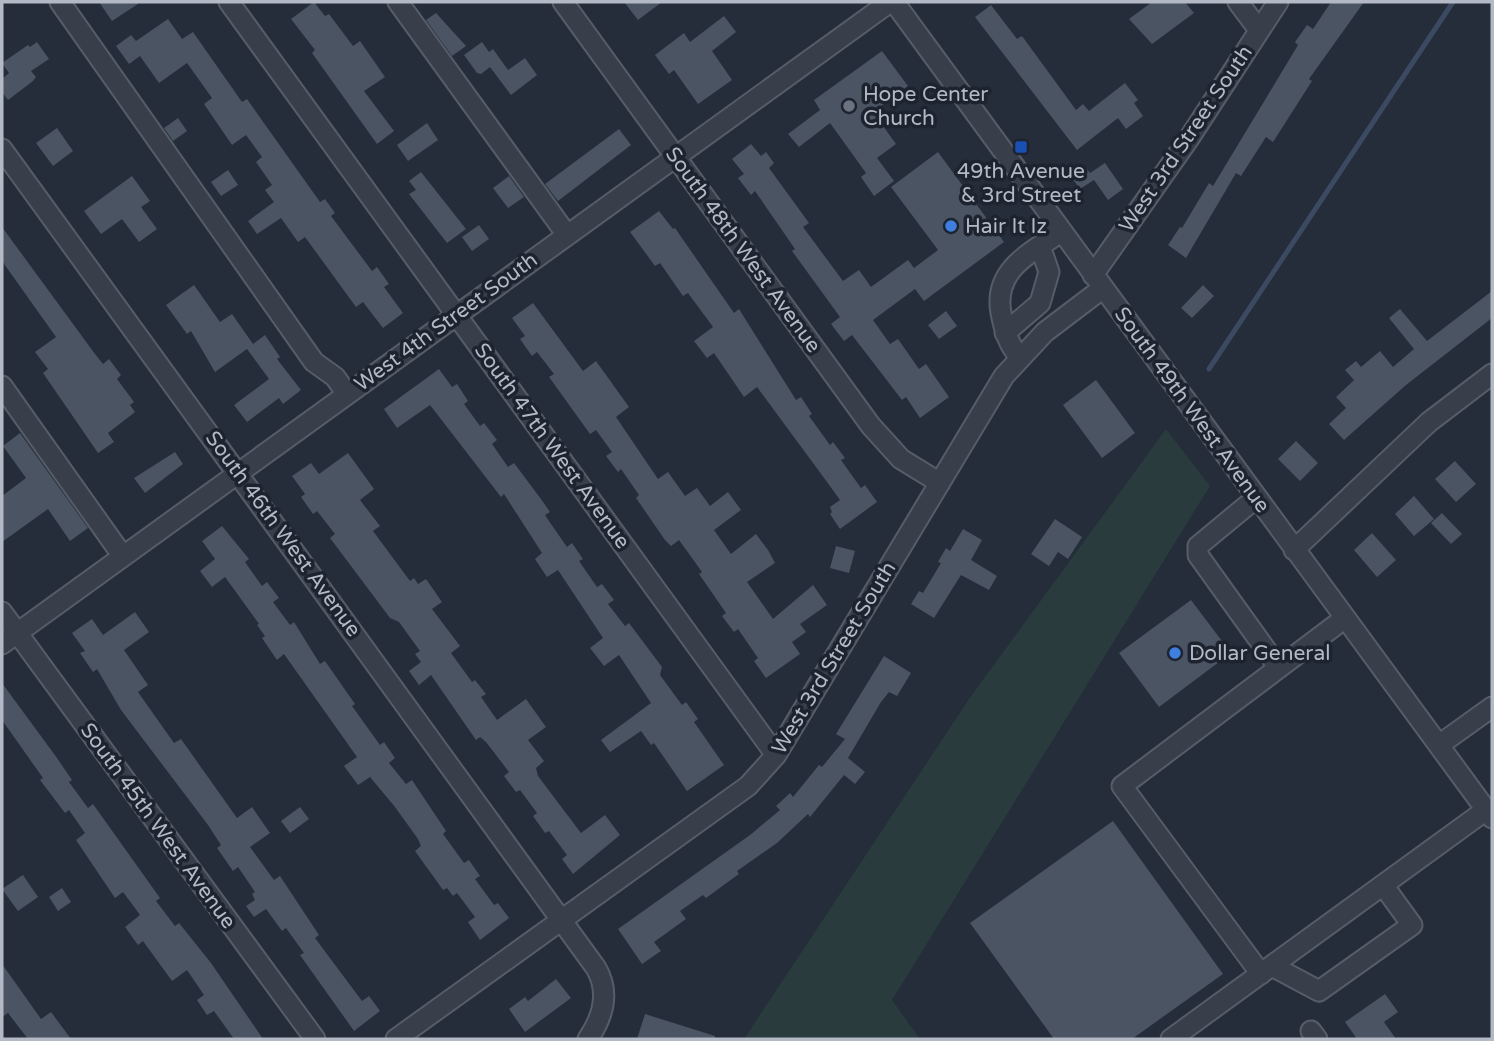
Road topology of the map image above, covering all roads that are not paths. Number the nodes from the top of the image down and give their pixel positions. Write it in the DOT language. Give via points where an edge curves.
graph roads {
  1 [pos="60,2"];
  2 [pos="229,2"];
  3 [pos="398,2"];
  4 [pos="563,2"];
  5 [pos="892,2"];
  6 [pos="1238,2"];
  7 [pos="1278,2"];
  8 [pos="1259,30"];
  9 [pos="2,149"];
  10 [pos="675,156"];
  11 [pos="1061,232"];
  12 [pos="567,235"];
  13 [pos="1040,246"];
  14 [pos="1098,281"];
  15 [pos="457,315"];
  16 [pos="1005,333"];
  17 [pos="1020,358"];
  18 [pos="1492,374"];
  19 [pos="2,386"];
  20 [pos="347,394"];
  21 [pos="238,472"];
  22 [pos="940,483"];
  23 [pos="1256,498"];
  24 [pos="1294,550"];
  25 [pos="122,555"];
  26 [pos="2,612"];
  27 [pos="1345,618"];
  28 [pos="9,638"];
  29 [pos="1279,668"];
  30 [pos="1492,707"];
  31 [pos="1439,745"];
  32 [pos="776,755"];
  33 [pos="1489,814"];
  34 [pos="1383,885"];
  35 [pos="562,921"];
  36 [pos="1267,970"];
  37 [pos="315,1039"];
  38 [pos="396,1039"];
  39 [pos="588,1039"];
  40 [pos="1171,1039"];
  1 -- 20 [label="street" via="314,362 335,377"];
  2 -- 15 [label="street, South 47th West Avenue"];
  3 -- 12 [label="street"];
  4 -- 10 [label="street, South 48th West Avenue"];
  5 -- 10 [label="street, West 4th Street South"];
  5 -- 11 [label="street, South 49th West Avenue"];
  6 -- 8 [label="street"];
  7 -- 8 [label="street, West 3rd Street South"];
  8 -- 14 [label="street, West 3rd Street South"];
  9 -- 21 [label="street, South 46th West Avenue"];
  10 -- 12 [label="street, West 4th Street South"];
  10 -- 22 [label="street, South 48th West Avenue" via="871,426 901,459"];
  11 -- 13 [label="street"];
  11 -- 14 [label="street, South 49th West Avenue"];
  12 -- 15 [label="street, West 4th Street South"];
  13 -- 16 [label="street" via="1007,273 998,295"];
  13 -- 16 [label="street" via="1049,272 1040,303"];
  14 -- 17 [label="street, West 3rd Street South"];
  14 -- 23 [label="street, South 49th West Avenue"];
  15 -- 20 [label="street, West 4th Street South"];
  15 -- 32 [label="street, South 47th West Avenue"];
  16 -- 17 [label="street"];
  17 -- 22 [label="street, West 3rd Street South" via="988,400"];
  18 -- 24 [label="street" via="1429,422"];
  19 -- 25 [label="street"];
  20 -- 21 [label="street, West 4th Street South"];
  21 -- 25 [label="street, West 4th Street South"];
  21 -- 35 [label="street, South 46th West Avenue"];
  22 -- 32 [label="street, West 3rd Street South"];
  23 -- 24 [label="street, South 49th West Avenue"];
  23 -- 29 [label="street" via="1198,546 1198,555"];
  24 -- 27 [label="street, South 49th West Avenue"];
  25 -- 28 [label="street, West 4th Street South"];
  26 -- 28 [label="street, South 45th West Avenue"];
  27 -- 29 [label="street"];
  27 -- 31 [label="street, South 49th West Avenue"];
  28 -- 37 [label="street, South 45th West Avenue"];
  29 -- 36 [label="street" via="1122,786"];
  30 -- 31 [label="street"];
  31 -- 33 [label="street, South 49th West Avenue"];
  32 -- 35 [label="street, West 3rd Street South" via="748,786"];
  33 -- 34 [label="street"];
  34 -- 36 [label="street"];
  34 -- 36 [label="street" via="1412,925 1319,991"];
  35 -- 38 [label="street, West 3rd Street South"];
  35 -- 39 [label="street, South 46th West Avenue" via="604,986 602,1012"];
  36 -- 40 [label="street"];
}
